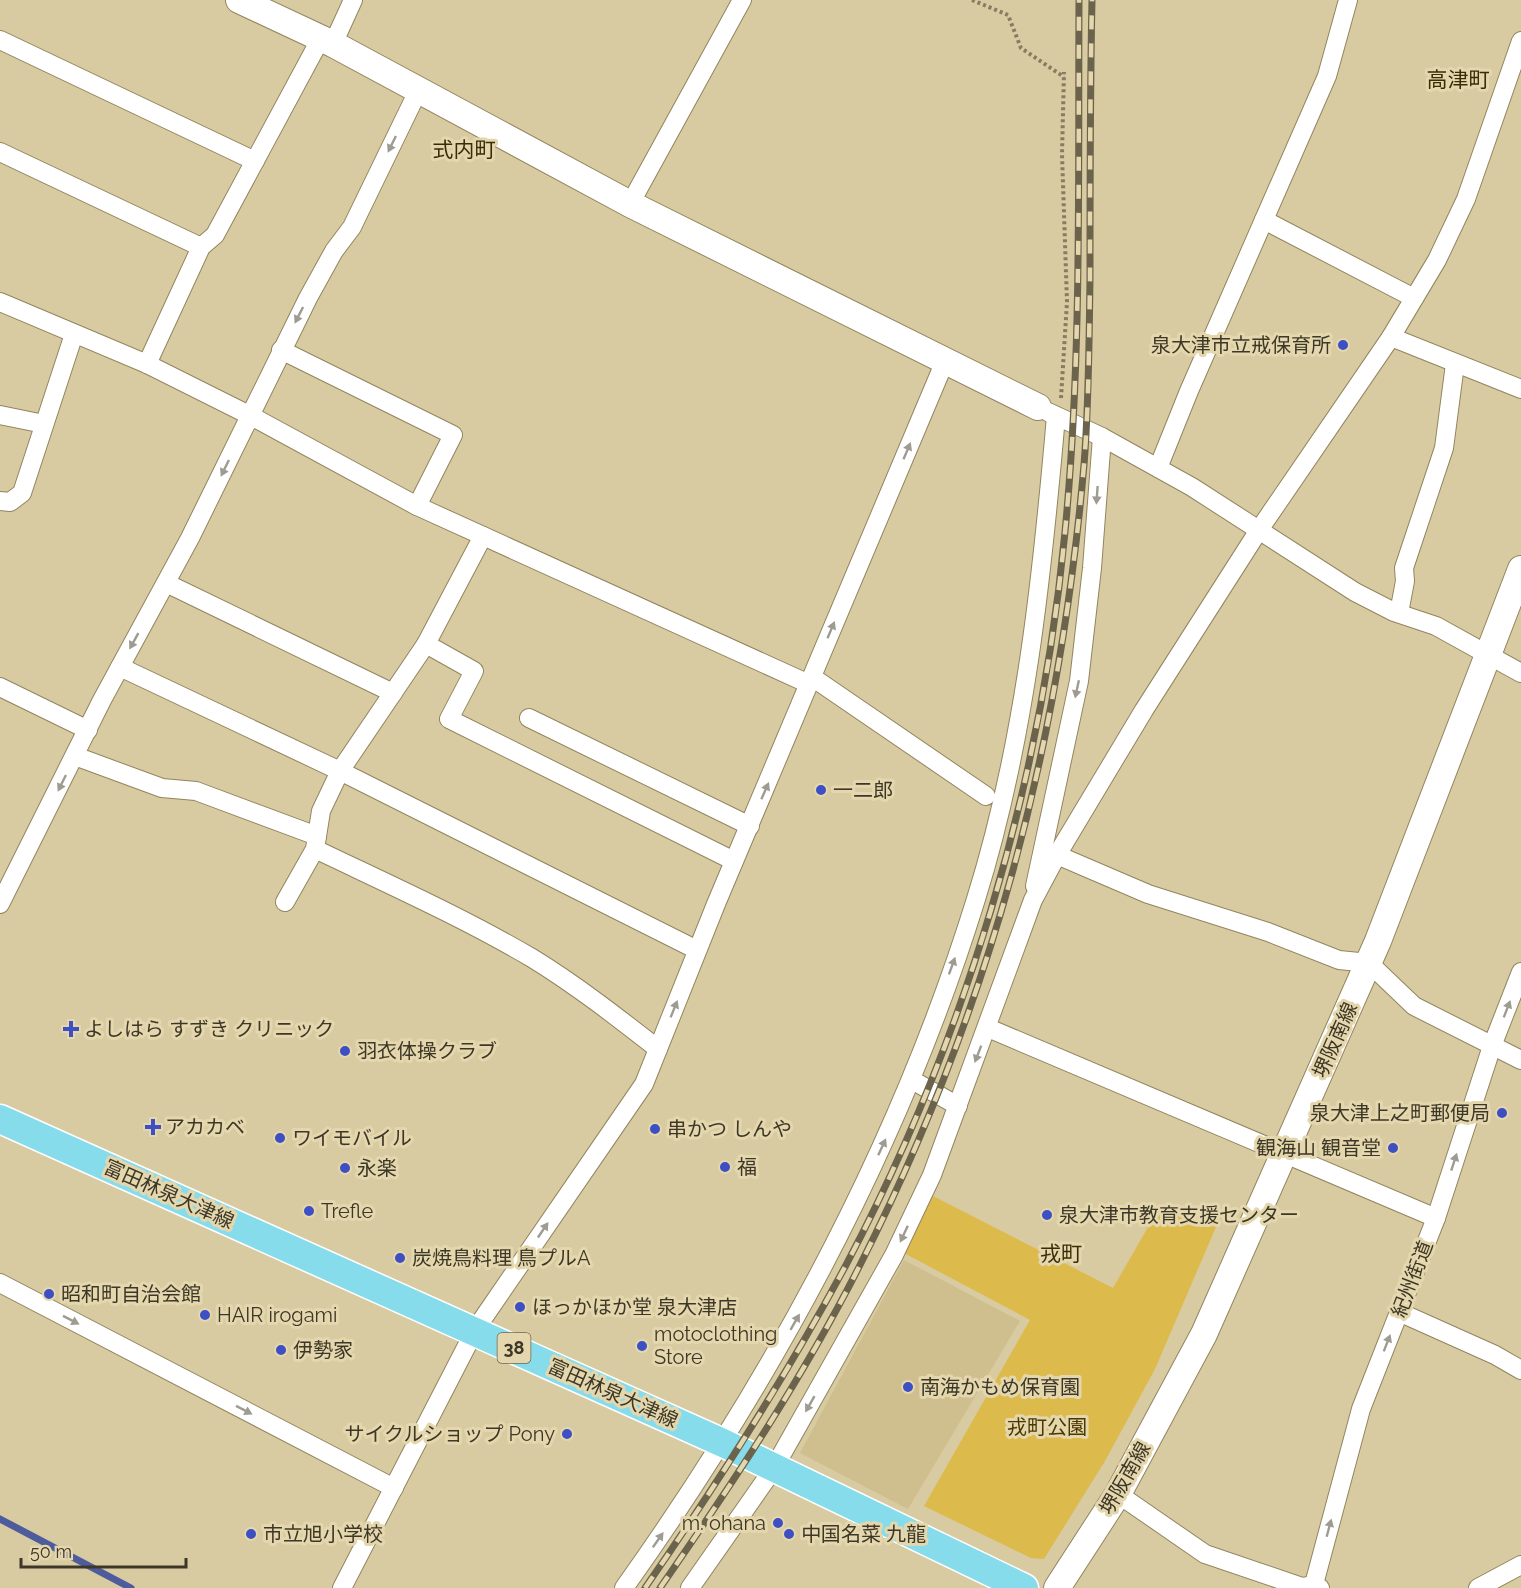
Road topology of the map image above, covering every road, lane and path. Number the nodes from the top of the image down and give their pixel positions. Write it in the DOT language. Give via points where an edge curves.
graph roads {
  1 [pos="239,0"];
  2 [pos="353,0"];
  3 [pos="742,0"];
  4 [pos="972,0"];
  5 [pos="1348,0"];
  6 [pos="0,40"];
  7 [pos="327,41"];
  8 [pos="1521,41"];
  9 [pos="418,92"];
  10 [pos="0,152"];
  11 [pos="255,161"];
  12 [pos="630,204"];
  13 [pos="1264,220"];
  14 [pos="201,247"];
  15 [pos="1414,298"];
  16 [pos="0,302"];
  17 [pos="74,334"];
  18 [pos="1391,337"];
  19 [pos="281,350"];
  20 [pos="945,361"];
  21 [pos="147,364"];
  22 [pos="1455,364"];
  23 [pos="1521,389"];
  24 [pos="1051,413"];
  25 [pos="0,415"];
  26 [pos="251,416"];
  27 [pos="44,424"];
  28 [pos="1102,437"];
  29 [pos="1158,468"];
  30 [pos="0,501"];
  31 [pos="417,506"];
  32 [pos="1259,530"];
  33 [pos="483,536"];
  34 [pos="1521,569"];
  35 [pos="166,583"];
  36 [pos="1399,613"];
  37 [pos="426,644"];
  38 [pos="1488,654"];
  39 [pos="120,667"];
  40 [pos="1521,673"];
  41 [pos="810,680"];
  42 [pos="0,687"];
  43 [pos="393,693"];
  44 [pos="529,718"];
  45 [pos="88,730"];
  46 [pos="75,756"];
  47 [pos="340,771"];
  48 [pos="986,796"];
  49 [pos="750,826"];
  50 [pos="316,842"];
  51 [pos="1057,855"];
  52 [pos="734,861"];
  53 [pos="1033,900"];
  54 [pos="285,902"];
  55 [pos="0,904"];
  56 [pos="697,950"];
  57 [pos="1369,963"];
  58 [pos="1521,972"];
  59 [pos="988,1028"];
  60 [pos="1492,1046"];
  61 [pos="658,1049"];
  62 [pos="1521,1060"];
  63 [pos="912,1080"];
  64 [pos="958,1106"];
  65 [pos="0,1119"];
  66 [pos="1284,1155"];
  67 [pos="1436,1218"];
  68 [pos="0,1283"];
  69 [pos="1399,1312"];
  70 [pos="475,1330"];
  71 [pos="1521,1370"];
  72 [pos="723,1443"];
  73 [pos="774,1468"];
  74 [pos="394,1488"];
  75 [pos="1118,1494"];
  76 [pos="1521,1565"];
  77 [pos="1315,1587"];
  78 [pos="342,1588"];
  79 [pos="624,1588"];
  80 [pos="690,1588"];
  81 [pos="1024,1588"];
  82 [pos="1057,1588"];
  83 [pos="1478,1588"];
  1 -- 7 [label="main road"];
  2 -- 7 [label="street"];
  3 -- 12 [label="street"];
  4 -- 24 [label="path" via="1008,15 1021,48 1064,74 1062,153 1067,302 1065,354"];
  5 -- 13 [label="street" via="1327,76"];
  6 -- 11 [label="street"];
  7 -- 9 [label="main road"];
  7 -- 11 [label="street"];
  8 -- 15 [label="street" via="1466,199"];
  9 -- 12 [label="main road"];
  9 -- 19 [label="street, one-way" via="352,226 334,251"];
  10 -- 14 [label="street"];
  11 -- 14 [label="street" via="215,235"];
  12 -- 20 [label="main road"];
  13 -- 15 [label="street"];
  13 -- 29 [label="street"];
  14 -- 21 [label="street"];
  15 -- 18 [label="street"];
  16 -- 17 [label="street"];
  17 -- 21 [label="street"];
  17 -- 27 [label="street"];
  18 -- 22 [label="street"];
  18 -- 32 [label="street"];
  19 -- 26 [label="street"];
  19 -- 31 [label="street" via="453,435"];
  20 -- 24 [label="main road"];
  41 -- 20 [label="street, one-way"];
  21 -- 26 [label="street"];
  22 -- 23 [label="street"];
  22 -- 36 [label="street" via="1444,448 1404,568"];
  24 -- 28 [label="street"];
  63 -- 24 [label="street, one-way" via="976,898 997,820 1035,622"];
  25 -- 27 [label="street"];
  26 -- 31 [label="street"];
  26 -- 35 [label="street, one-way"];
  27 -- 30 [label="street" via="22,493 10,502"];
  28 -- 29 [label="street"];
  28 -- 53 [label="street, one-way" via="1079,681"];
  29 -- 32 [label="street"];
  31 -- 33 [label="street"];
  32 -- 36 [label="street" via="1355,592"];
  32 -- 51 [label="street"];
  33 -- 37 [label="street"];
  33 -- 41 [label="street"];
  34 -- 38 [label="main road, 堺阪南線"];
  35 -- 39 [label="street, one-way"];
  35 -- 43 [label="street"];
  36 -- 38 [label="street" via="1436,626"];
  37 -- 43 [label="street"];
  37 -- 52 [label="street" via="474,671 449,719"];
  38 -- 40 [label="street"];
  38 -- 57 [label="main road, 堺阪南線"];
  39 -- 45 [label="street"];
  39 -- 47 [label="street"];
  41 -- 48 [label="street"];
  49 -- 41 [label="street, one-way"];
  42 -- 45 [label="street"];
  43 -- 47 [label="street"];
  44 -- 49 [label="street"];
  45 -- 46 [label="street"];
  46 -- 50 [label="street" via="162,788 196,790"];
  46 -- 55 [label="street, one-way"];
  47 -- 50 [label="street" via="321,811"];
  47 -- 56 [label="street"];
  49 -- 52 [label="street"];
  50 -- 54 [label="street"];
  50 -- 61 [label="street" via="533,959 584,992"];
  51 -- 53 [label="street"];
  51 -- 57 [label="street" via="1148,894 1268,932 1340,960"];
  52 -- 56 [label="street"];
  53 -- 59 [label="street"];
  61 -- 56 [label="street, one-way"];
  57 -- 60 [label="street" via="1414,1006"];
  57 -- 66 [label="main road, 堺阪南線"];
  60 -- 58 [label="street, 紀州街道, one-way"];
  59 -- 64 [label="street, one-way"];
  59 -- 66 [label="street"];
  60 -- 62 [label="street"];
  67 -- 60 [label="street, 紀州街道, one-way"];
  70 -- 61 [label="street, one-way" via="644,1084"];
  63 -- 64 [label="street"];
  72 -- 63 [label="street, one-way" via="843,1231"];
  64 -- 73 [label="street, one-way" via="932,1175 894,1255"];
  65 -- 70 [label="main road, 富田林泉大津線 / 38"];
  66 -- 67 [label="street"];
  66 -- 75 [label="main road, 堺阪南線" via="1204,1334"];
  67 -- 69 [label="street, 紀州街道"];
  68 -- 74 [label="street, one-way"];
  69 -- 71 [label="street"];
  77 -- 69 [label="street, 紀州街道, one-way" via="1361,1409"];
  70 -- 72 [label="main road, 富田林泉大津線 / 38"];
  70 -- 74 [label="street"];
  72 -- 73 [label="main road, 富田林泉大津線 / 38"];
  79 -- 72 [label="street, one-way"];
  73 -- 80 [label="street"];
  73 -- 81 [label="main road, 富田林泉大津線 / 38"];
  74 -- 78 [label="street"];
  75 -- 77 [label="street" via="1205,1554 1302,1587"];
  75 -- 82 [label="main road, 堺阪南線"];
  76 -- 83 [label="street"];
}
